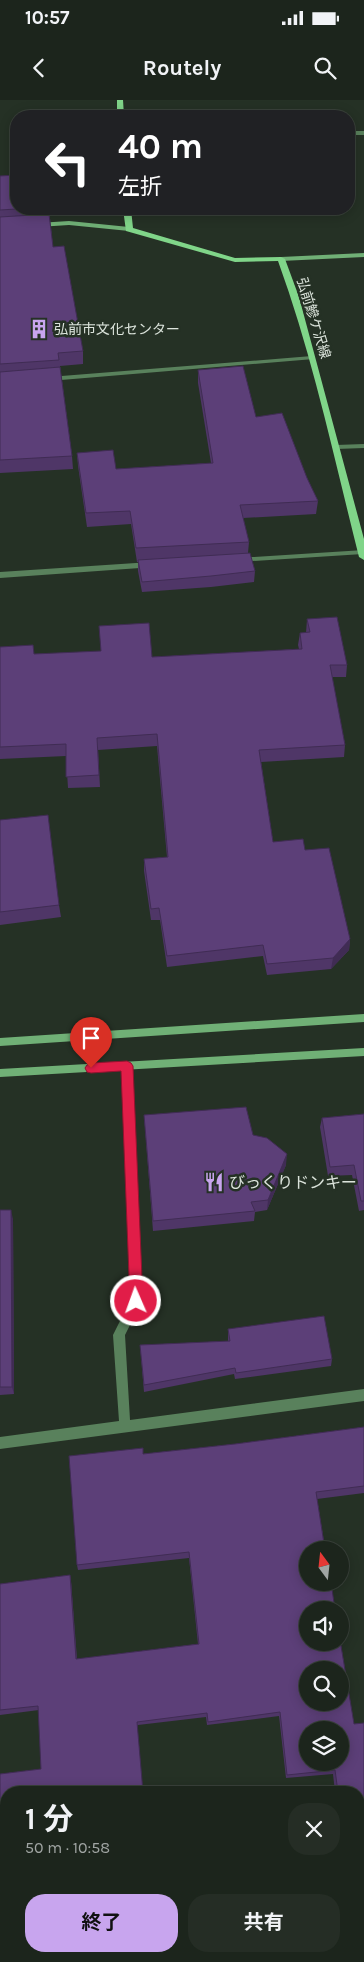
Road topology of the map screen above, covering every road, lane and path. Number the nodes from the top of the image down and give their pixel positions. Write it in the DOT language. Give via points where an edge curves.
graph roads {
  1 [pos="128,215"];
  2 [pos="30,225"];
  3 [pos="129,229"];
  4 [pos="364,255"];
  5 [pos="281,259"];
  6 [pos="312,358"];
  7 [pos="36,380"];
  8 [pos="364,446"];
  9 [pos="336,447"];
  10 [pos="363,555"];
  11 [pos="227,561"];
  12 [pos="158,565"];
  13 [pos="0,575"];
  14 [pos="364,1018"];
  15 [pos="0,1042"];
  16 [pos="364,1052"];
  17 [pos="127,1066"];
  18 [pos="0,1073"];
  19 [pos="364,1395"];
  20 [pos="125,1427"];
  21 [pos="0,1443"];
  1 -- 3 [label="main road"];
  2 -- 3 [label="street" via="70,223"];
  3 -- 5 [label="main road" via="235,260"];
  4 -- 5 [label="street"];
  5 -- 6 [label="main road, 弘前鰺ケ沢線"];
  6 -- 7 [label="street"];
  6 -- 9 [label="main road, 弘前鰺ケ沢線"];
  8 -- 9 [label="street"];
  9 -- 10 [label="main road, 弘前鰺ケ沢線"];
  10 -- 11 [label="street"];
  12 -- 13 [label="street"];
  14 -- 15 [label="street"];
  16 -- 17 [label="street"];
  17 -- 18 [label="street"];
  17 -- 20 [label="street" via="136,1301 120,1335"];
  19 -- 20 [label="street"];
  20 -- 21 [label="street"];
}
